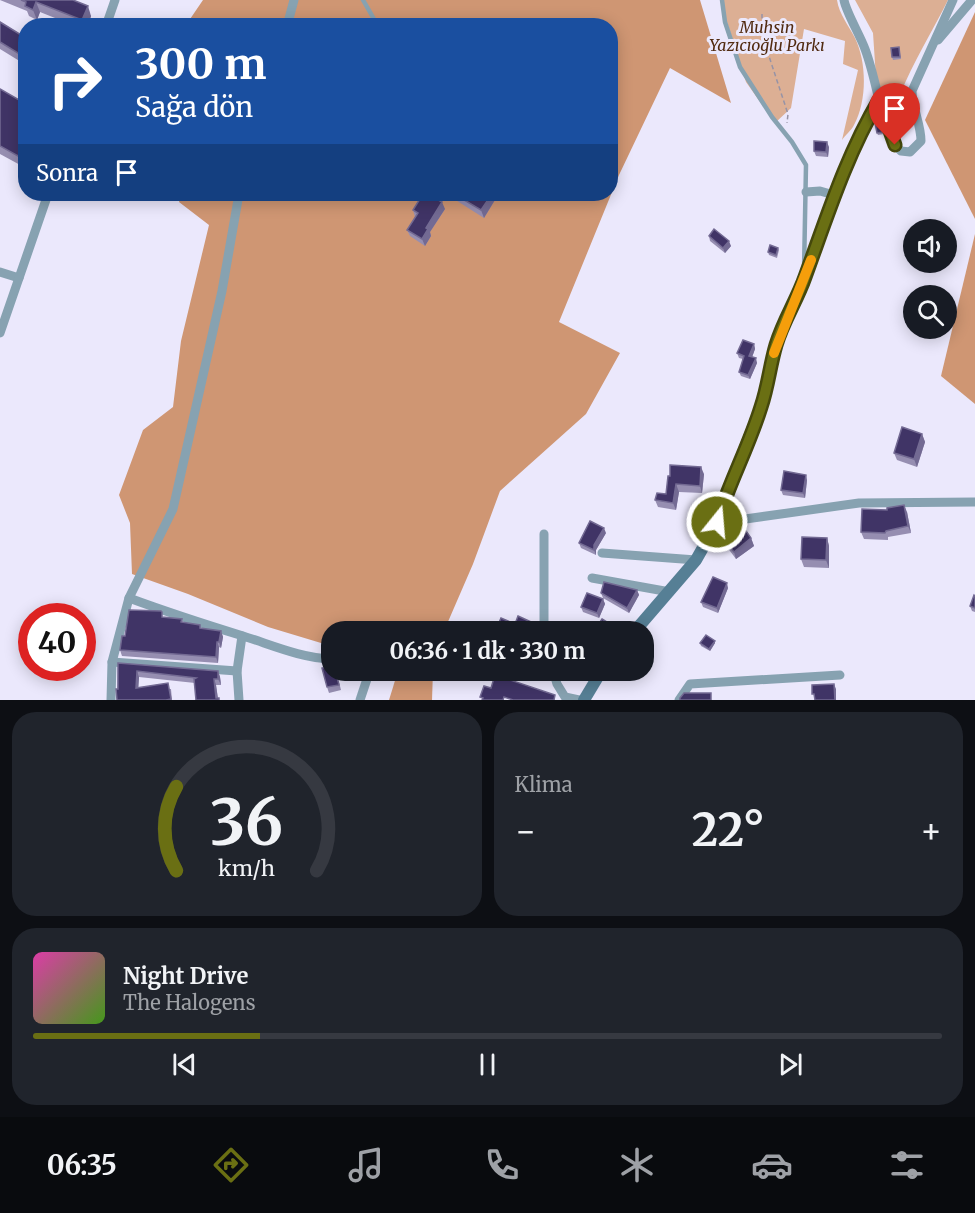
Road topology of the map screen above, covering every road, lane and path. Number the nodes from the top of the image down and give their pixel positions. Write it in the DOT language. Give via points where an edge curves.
graph roads {
  1 [pos="115,0"];
  2 [pos="294,0"];
  3 [pos="363,0"];
  4 [pos="722,0"];
  5 [pos="844,0"];
  6 [pos="953,0"];
  7 [pos="972,0"];
  8 [pos="762,14"];
  9 [pos="109,18"];
  10 [pos="289,18"];
  11 [pos="373,18"];
  12 [pos="929,52"];
  13 [pos="879,100"];
  14 [pos="785,133"];
  15 [pos="806,192"];
  16 [pos="834,195"];
  17 [pos="46,201"];
  18 [pos="238,201"];
  19 [pos="0,272"];
  20 [pos="19,278"];
  21 [pos="804,280"];
  22 [pos="1,326"];
  23 [pos="975,502"];
  24 [pos="717,522"];
  25 [pos="544,534"];
  26 [pos="602,552"];
  27 [pos="696,560"];
  28 [pos="592,578"];
  29 [pos="670,592"];
  30 [pos="129,598"];
  31 [pos="544,621"];
  32 [pos="644,621"];
  33 [pos="243,636"];
  34 [pos="321,659"];
  35 [pos="112,662"];
  36 [pos="237,671"];
  37 [pos="840,675"];
  38 [pos="366,681"];
  39 [pos="556,681"];
  40 [pos="595,681"];
  41 [pos="111,700"];
  42 [pos="239,700"];
  43 [pos="360,700"];
  44 [pos="579,700"];
  45 [pos="584,700"];
  46 [pos="679,700"];
  1 -- 9 [label="street"];
  2 -- 10 [label="street"];
  3 -- 11 [label="lane"];
  4 -- 14 [label="lane" via="740,67"];
  5 -- 13 [label="street" via="866,51"];
  6 -- 12 [label="street"];
  7 -- 12 [label="street"];
  8 -- 14 [label="path" via="762,35 788,114"];
  12 -- 13 [label="street" via="912,91 921,141 910,152 895,145"];
  13 -- 16 [label="street"];
  14 -- 15 [label="lane" via="806,165"];
  15 -- 16 [label="street"];
  15 -- 21 [label="lane"];
  16 -- 21 [label="street"];
  17 -- 20 [label="street"];
  18 -- 30 [label="street" via="222,291 173,509"];
  19 -- 20 [label="street"];
  20 -- 22 [label="street"];
  21 -- 24 [label="street" via="777,343 761,407"];
  23 -- 24 [label="street" via="859,503"];
  24 -- 27 [label="street"];
  25 -- 31 [label="street"];
  26 -- 27 [label="street"];
  27 -- 29 [label="street"];
  28 -- 29 [label="street"];
  29 -- 32 [label="street"];
  30 -- 33 [label="street"];
  30 -- 35 [label="street"];
  33 -- 34 [label="street"];
  33 -- 36 [label="street"];
  35 -- 36 [label="street"];
  35 -- 41 [label="street"];
  36 -- 42 [label="street"];
  37 -- 46 [label="street" via="690,684"];
  38 -- 43 [label="street"];
  39 -- 44 [label="street" via="565,696"];
  40 -- 45 [label="street"];
}
